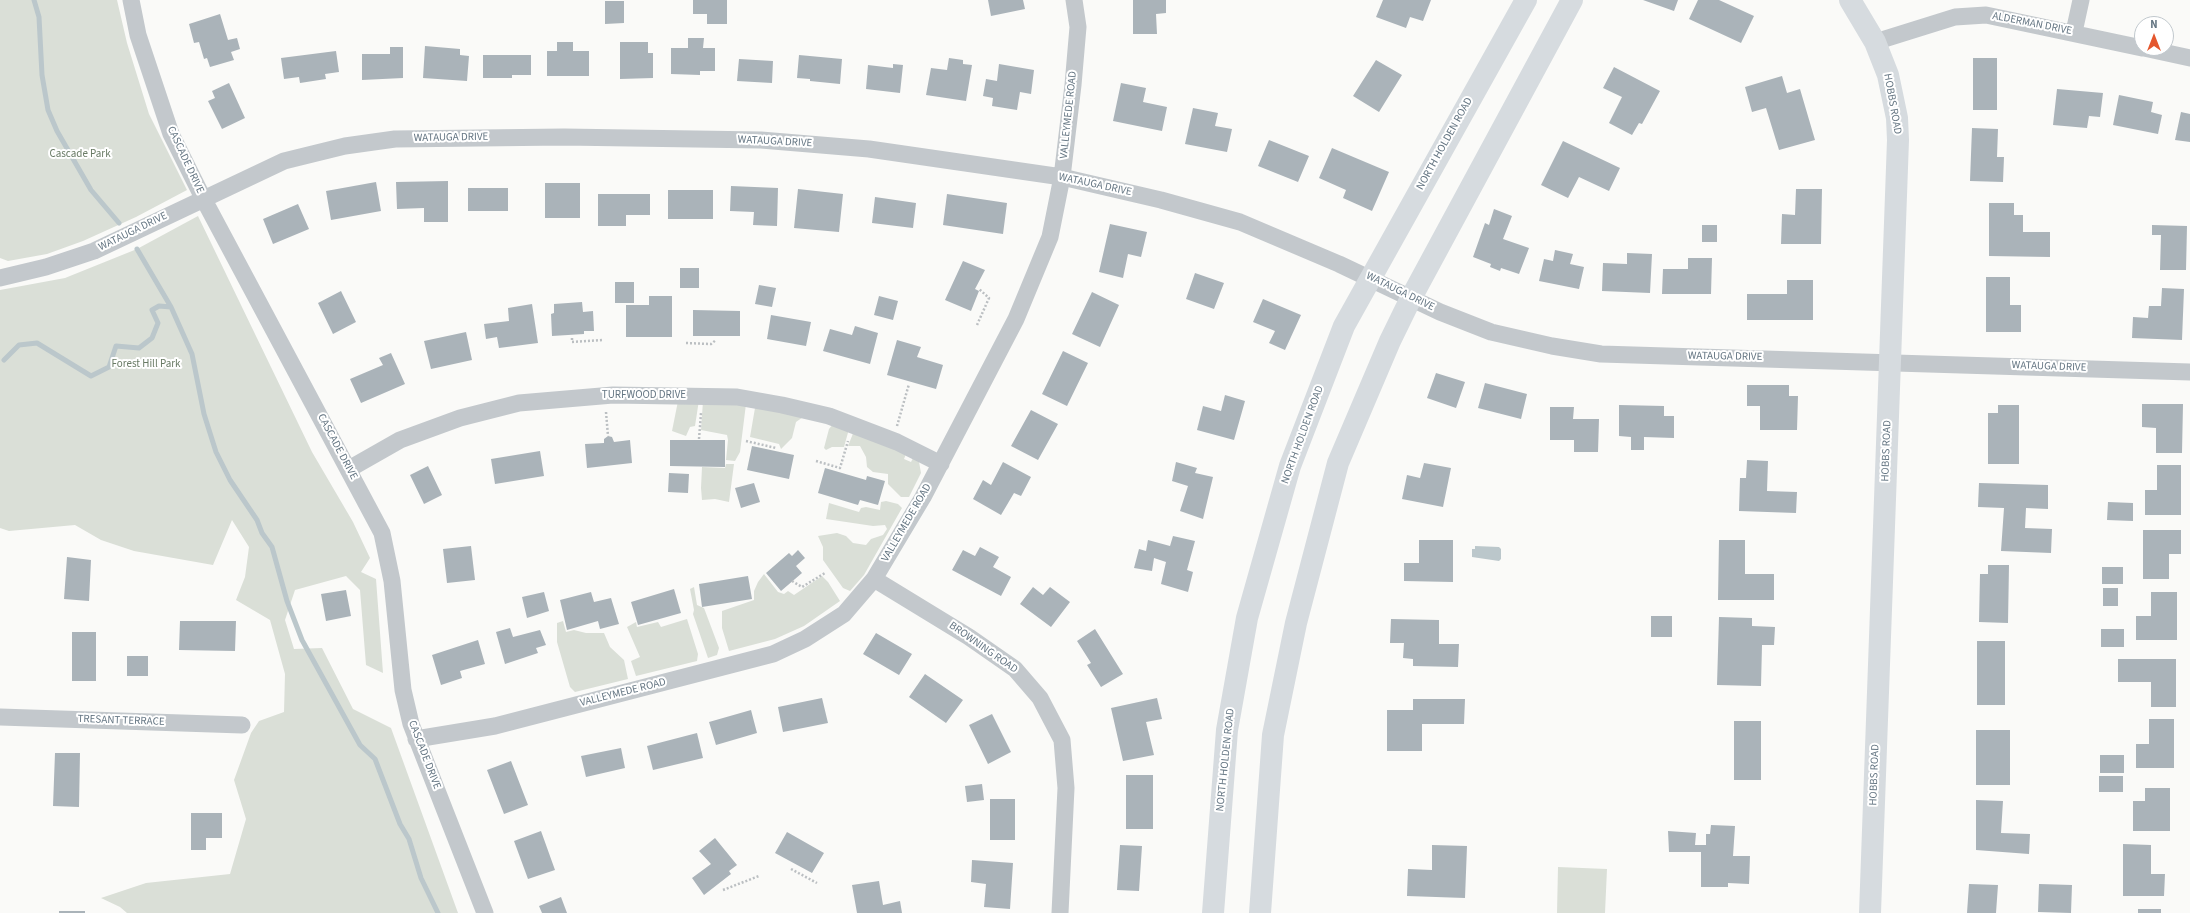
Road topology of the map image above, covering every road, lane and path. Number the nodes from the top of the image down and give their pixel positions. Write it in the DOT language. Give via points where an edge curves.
graph roads {
  1 [pos="131,0"];
  2 [pos="1074,0"];
  3 [pos="1526,0"];
  4 [pos="1572,0"];
  5 [pos="1850,0"];
  6 [pos="2081,0"];
  7 [pos="2074,32"];
  8 [pos="1876,42"];
  9 [pos="2134,46"];
  10 [pos="2174,55"];
  11 [pos="2190,58"];
  12 [pos="1062,177"];
  13 [pos="203,198"];
  14 [pos="1369,277"];
  15 [pos="0,278"];
  16 [pos="979,289"];
  17 [pos="1411,298"];
  18 [pos="977,325"];
  19 [pos="572,338"];
  20 [pos="603,340"];
  21 [pos="716,340"];
  22 [pos="686,343"];
  23 [pos="1891,362"];
  24 [pos="2190,372"];
  25 [pos="909,384"];
  26 [pos="605,396"];
  27 [pos="702,396"];
  28 [pos="852,425"];
  29 [pos="608,436"];
  30 [pos="699,439"];
  31 [pos="892,440"];
  32 [pos="746,441"];
  33 [pos="776,448"];
  34 [pos="816,461"];
  35 [pos="940,464"];
  36 [pos="349,469"];
  37 [pos="825,573"];
  38 [pos="874,579"];
  39 [pos="792,581"];
  40 [pos="0,717"];
  41 [pos="242,725"];
  42 [pos="416,739"];
  43 [pos="791,869"];
  44 [pos="759,876"];
  45 [pos="817,883"];
  46 [pos="724,890"];
  47 [pos="486,913"];
  48 [pos="1060,913"];
  49 [pos="1213,913"];
  50 [pos="1260,913"];
  51 [pos="1870,913"];
  1 -- 13 [label="street, CASCADE DRIVE" via="138,35 171,134"];
  2 -- 12 [label="street, VALLEYMEDE ROAD" via="1078,27"];
  3 -- 14 [label="main road, NORTH HOLDEN ROAD"];
  4 -- 17 [label="main road"];
  5 -- 8 [label="main road, HOBBS ROAD"];
  6 -- 7 [label="street"];
  7 -- 8 [label="street, ALDERMAN DRIVE" via="1986,15 1955,17"];
  7 -- 9 [label="street, ALDERMAN DRIVE"];
  8 -- 23 [label="main road, HOBBS ROAD" via="1888,76 1897,118"];
  10 -- 11 [label="street, ALDERMAN DRIVE"];
  12 -- 13 [label="street, WATAUGA DRIVE" via="869,149 761,140 564,137 395,139 345,146 284,161"];
  12 -- 14 [label="street, WATAUGA DRIVE" via="1240,222"];
  12 -- 35 [label="street, VALLEYMEDE ROAD" via="1050,237 1016,319"];
  13 -- 15 [label="street, WATAUGA DRIVE" via="94,251 46,267"];
  13 -- 36 [label="street, CASCADE DRIVE"];
  14 -- 17 [label="street, WATAUGA DRIVE"];
  14 -- 49 [label="main road, NORTH HOLDEN ROAD" via="1344,326 1290,466 1247,618 1226,730"];
  16 -- 18 [label="path" via="989,298"];
  17 -- 23 [label="street, WATAUGA DRIVE" via="1491,332 1602,354"];
  17 -- 50 [label="main road" via="1338,463 1296,623 1274,735"];
  19 -- 20 [label="path" via="572,342"];
  21 -- 22 [label="path" via="711,344"];
  23 -- 24 [label="street, WATAUGA DRIVE"];
  23 -- 51 [label="main road, HOBBS ROAD"];
  25 -- 31 [label="path"];
  26 -- 27 [label="street, TURFWOOD DRIVE"];
  26 -- 29 [label="path"];
  26 -- 36 [label="street, TURFWOOD DRIVE" via="519,403 460,418 400,440"];
  27 -- 28 [label="street, TURFWOOD DRIVE" via="737,397 782,405 829,416"];
  27 -- 30 [label="path"];
  28 -- 31 [label="street, TURFWOOD DRIVE"];
  28 -- 34 [label="path" via="840,468"];
  31 -- 35 [label="street, TURFWOOD DRIVE"];
  32 -- 33 [label="path"];
  35 -- 38 [label="street, VALLEYMEDE ROAD"];
  36 -- 42 [label="street, CASCADE DRIVE" via="382,532 392,581 404,690"];
  37 -- 39 [label="path" via="802,587"];
  38 -- 42 [label="street, VALLEYMEDE ROAD" via="844,614 805,639 773,654 495,726"];
  38 -- 48 [label="street, BROWNING ROAD" via="969,637 1015,669 1040,698 1062,740 1066,788"];
  40 -- 41 [label="street, TRESANT TERRACE"];
  42 -- 47 [label="street, CASCADE DRIVE"];
  43 -- 45 [label="path"];
  44 -- 46 [label="path"];
}
